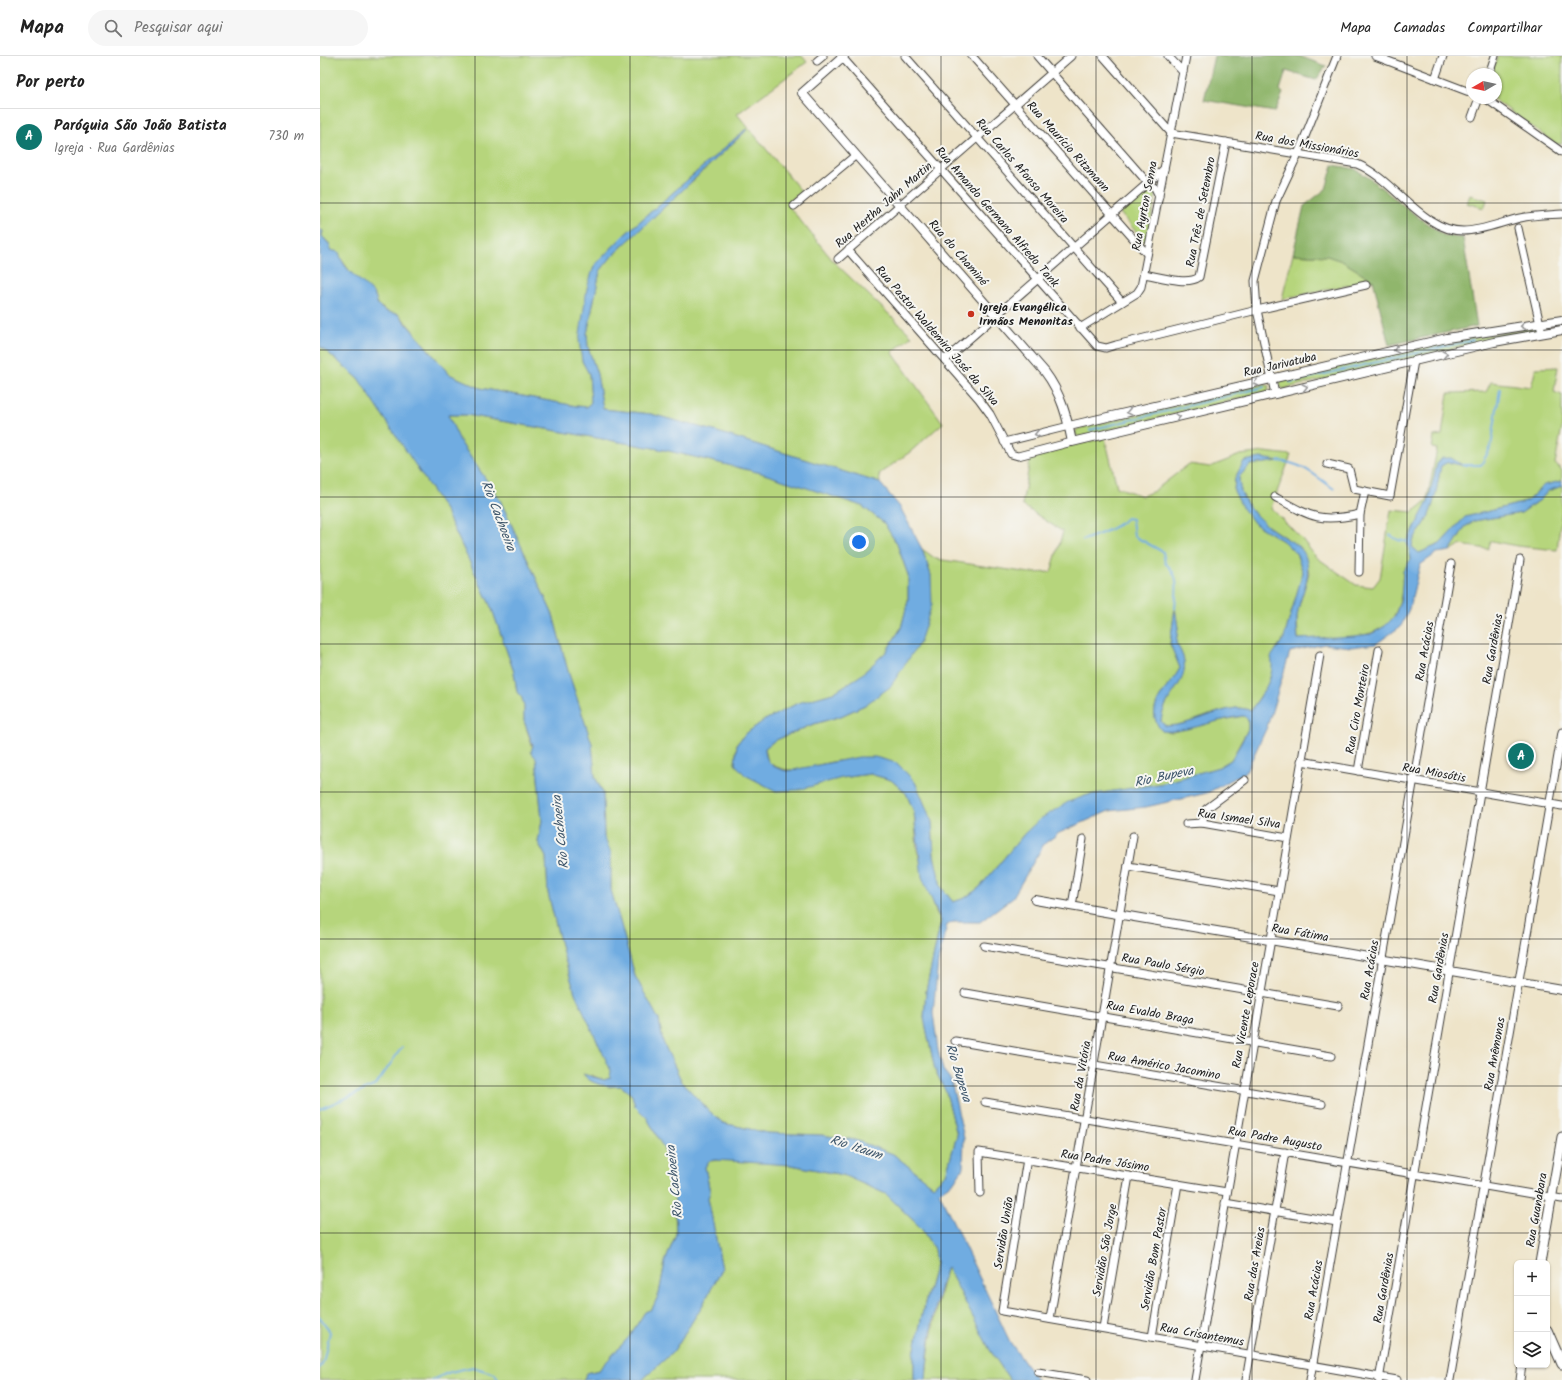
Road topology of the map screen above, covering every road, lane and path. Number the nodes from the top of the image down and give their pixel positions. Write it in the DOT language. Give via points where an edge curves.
graph roads {
  1 [pos="823,56"];
  2 [pos="905,56"];
  3 [pos="972,56"];
  4 [pos="1037,56"];
  5 [pos="1071,56"];
  6 [pos="1103,56"];
  7 [pos="1168,56"];
  8 [pos="1186,56"];
  9 [pos="1337,56"];
  10 [pos="1375,56"];
  11 [pos="1443,56"];
  12 [pos="1496,56"];
  13 [pos="842,57"];
  14 [pos="1389,58"];
  15 [pos="817,61"];
  16 [pos="1491,68"];
  17 [pos="1182,72"];
  18 [pos="1052,73"];
  19 [pos="1435,79"];
  20 [pos="1466,91"];
  21 [pos="1477,104"];
  22 [pos="1494,104"];
  23 [pos="1015,105"];
  24 [pos="1472,117"];
  25 [pos="1171,133"];
  26 [pos="978,138"];
  27 [pos="1226,142"];
  28 [pos="1562,152"];
  29 [pos="1298,154"];
  30 [pos="856,155"];
  31 [pos="1164,169"];
  32 [pos="941,170"];
  33 [pos="1148,183"];
  34 [pos="1159,196"];
  35 [pos="900,205"];
  36 [pos="794,206"];
  37 [pos="1112,214"];
  38 [pos="1562,214"];
  39 [pos="1518,228"];
  40 [pos="1074,247"];
  41 [pos="848,250"];
  42 [pos="1148,254"];
  43 [pos="838,259"];
  44 [pos="1144,274"];
  45 [pos="1037,280"];
  46 [pos="1366,286"];
  47 [pos="1122,302"];
  48 [pos="1256,310"];
  49 [pos="996,315"];
  50 [pos="1562,320"];
  51 [pos="1540,324"];
  52 [pos="1080,328"];
  53 [pos="1562,330"];
  54 [pos="1542,333"];
  55 [pos="945,360"];
  56 [pos="1414,361"];
  57 [pos="1272,379"];
  58 [pos="1275,394"];
  59 [pos="1069,426"];
  60 [pos="1004,442"];
  61 [pos="1072,442"];
  62 [pos="1327,464"];
  63 [pos="1365,491"];
  64 [pos="1275,497"];
  65 [pos="1360,514"];
  66 [pos="1520,560"];
  67 [pos="1451,564"];
  68 [pos="1359,572"];
  69 [pos="1379,650"];
  70 [pos="1320,655"];
  71 [pos="1562,732"];
  72 [pos="1301,761"];
  73 [pos="1358,771"];
  74 [pos="1245,780"];
  75 [pos="1414,781"];
  76 [pos="1480,792"];
  77 [pos="1550,804"];
  78 [pos="1562,806"];
  79 [pos="1202,823"];
  80 [pos="1186,824"];
  81 [pos="1133,836"];
  82 [pos="1288,838"];
  83 [pos="1083,839"];
  84 [pos="1128,866"];
  85 [pos="1279,891"];
  86 [pos="1035,900"];
  87 [pos="1072,906"];
  88 [pos="1120,914"];
  89 [pos="1270,940"];
  90 [pos="984,946"];
  91 [pos="1383,959"];
  92 [pos="1111,967"];
  93 [pos="1449,971"];
  94 [pos="1519,983"];
  95 [pos="1562,990"];
  96 [pos="965,993"];
  97 [pos="1262,993"];
  98 [pos="1338,1006"];
  99 [pos="1102,1016"];
  100 [pos="955,1041"];
  101 [pos="1253,1042"];
  102 [pos="1331,1056"];
  103 [pos="1094,1065"];
  104 [pos="1245,1091"];
  105 [pos="985,1102"];
  106 [pos="1322,1104"];
  107 [pos="1085,1118"];
  108 [pos="1562,1137"];
  109 [pos="1236,1144"];
  110 [pos="1285,1152"];
  111 [pos="1028,1159"];
  112 [pos="1347,1163"];
  113 [pos="1076,1167"];
  114 [pos="1414,1174"];
  115 [pos="1129,1176"];
  116 [pos="1178,1184"];
  117 [pos="1484,1186"];
  118 [pos="1227,1192"];
  119 [pos="980,1193"];
  120 [pos="1552,1197"];
  121 [pos="1562,1199"];
  122 [pos="1225,1203"];
  123 [pos="1275,1212"];
  124 [pos="1337,1222"];
  125 [pos="1541,1260"];
  126 [pos="1002,1311"];
  127 [pos="1050,1319"];
  128 [pos="1103,1328"];
  129 [pos="1548,1332"];
  130 [pos="1152,1337"];
  131 [pos="1201,1346"];
  132 [pos="1250,1354"];
  133 [pos="1562,1364"];
  134 [pos="1312,1365"];
  135 [pos="1522,1368"];
  136 [pos="1379,1378"];
  137 [pos="1042,1380"];
  138 [pos="1087,1380"];
  139 [pos="1195,1380"];
  140 [pos="1246,1380"];
  141 [pos="1310,1380"];
  142 [pos="1397,1380"];
  143 [pos="1450,1380"];
  144 [pos="1520,1380"];
  1 -- 15 [label="street"];
  2 -- 26 [label="street, Rua Carlos Afonso Moreira"];
  3 -- 23 [label="street, Rua Maurício Ritzmann"];
  4 -- 18 [label="street"];
  5 -- 18 [label="street, Rua Hertha Jahn Martin"];
  6 -- 25 [label="street"];
  7 -- 17 [label="street"];
  8 -- 17 [label="street, Rua Ayrton Senna"];
  9 -- 29 [label="street"];
  10 -- 14 [label="street"];
  11 -- 19 [label="street"];
  12 -- 16 [label="street"];
  13 -- 30 [label="street, Rua do Chaminé" via="802,93"];
  13 -- 32 [label="street, Rua Amando Germano Alfredo Tank"];
  14 -- 19 [label="street"];
  17 -- 25 [label="street, Rua Ayrton Senna"];
  18 -- 23 [label="street, Rua Hertha Jahn Martin"];
  18 -- 33 [label="street"];
  19 -- 20 [label="street"];
  21 -- 24 [label="street"];
  22 -- 28 [label="street"];
  23 -- 26 [label="street, Rua Hertha Jahn Martin"];
  23 -- 37 [label="street, Rua Maurício Ritzmann"];
  25 -- 27 [label="street, Rua dos Missionários"];
  25 -- 31 [label="street, Rua Ayrton Senna"];
  26 -- 32 [label="street, Rua Hertha Jahn Martin"];
  26 -- 40 [label="street, Rua Carlos Afonso Moreira"];
  27 -- 29 [label="street, Rua dos Missionários"];
  27 -- 44 [label="street, Rua Três de Setembro" via="1199,277 1184,281"];
  29 -- 38 [label="street, Rua dos Missionários" via="1357,164 1438,225 1452,230 1474,230 1520,218"];
  29 -- 48 [label="street" via="1271,216 1255,281"];
  30 -- 35 [label="street, Rua do Chaminé"];
  30 -- 36 [label="street"];
  31 -- 33 [label="street"];
  31 -- 34 [label="street, Rua Ayrton Senna"];
  32 -- 35 [label="street, Rua Hertha Jahn Martin"];
  32 -- 45 [label="street, Rua Amando Germano Alfredo Tank"];
  33 -- 34 [label="street" via="1155,188"];
  33 -- 37 [label="street"];
  34 -- 42 [label="street, Rua Ayrton Senna"];
  35 -- 41 [label="street, Rua Hertha Jahn Martin"];
  35 -- 49 [label="street, Rua do Chaminé"];
  37 -- 40 [label="street"];
  37 -- 42 [label="street, Rua Maurício Ritzmann"];
  39 -- 51 [label="street"];
  40 -- 45 [label="street"];
  40 -- 47 [label="street, Rua Carlos Afonso Moreira"];
  41 -- 43 [label="street, Rua Hertha Jahn Martin"];
  41 -- 55 [label="street, Rua Pastor Waldemiro José da Silva"];
  42 -- 44 [label="street, Rua Ayrton Senna"];
  44 -- 47 [label="street, Rua Ayrton Senna" via="1139,291"];
  45 -- 49 [label="street"];
  45 -- 52 [label="street, Rua Amando Germano Alfredo Tank"];
  46 -- 48 [label="street, Rua Amando Germano Alfredo Tank"];
  47 -- 52 [label="street, Rua Ayrton Senna"];
  48 -- 52 [label="street, Rua Amando Germano Alfredo Tank" via="1106,348 1097,346"];
  48 -- 57 [label="street"];
  49 -- 55 [label="street"];
  49 -- 59 [label="street, Rua do Chaminé" via="1052,380"];
  50 -- 51 [label="street, Rua Jarivatuba"];
  51 -- 54 [label="street"];
  51 -- 57 [label="street, Rua Jarivatuba, one-way" via="1447,338"];
  53 -- 54 [label="street"];
  56 -- 54 [label="street, one-way"];
  55 -- 60 [label="street, Rua Pastor Waldemiro José da Silva" via="985,407"];
  58 -- 56 [label="street, one-way"];
  56 -- 63 [label="street" via="1390,496"];
  57 -- 58 [label="street"];
  57 -- 59 [label="street, Rua Jarivatuba, one-way"];
  61 -- 58 [label="street, one-way"];
  59 -- 60 [label="street, Rua Jarivatuba, one-way"];
  59 -- 61 [label="street, Rua do Chaminé"];
  60 -- 61 [label="street, Rua Pastor Waldemiro José da Silva" via="1010,454 1018,456"];
  62 -- 63 [label="street" via="1349,469 1353,487"];
  63 -- 65 [label="street"];
  64 -- 65 [label="street" via="1301,512 1324,519"];
  65 -- 68 [label="street"];
  66 -- 76 [label="street, Rua Gardênias"];
  67 -- 75 [label="street, Rua Acácias"];
  69 -- 73 [label="street, Rua Ciro Monteiro"];
  70 -- 72 [label="street, Rua Vicente Leporace"];
  71 -- 77 [label="street, Rua Anêmonas"];
  72 -- 73 [label="street, Rua Miosótis"];
  72 -- 82 [label="street, Rua Vicente Leporace"];
  73 -- 75 [label="street, Rua Miosótis"];
  74 -- 79 [label="street" via="1206,809"];
  75 -- 76 [label="street, Rua Miosótis"];
  75 -- 91 [label="street, Rua Acácias"];
  76 -- 77 [label="street, Rua Miosótis"];
  76 -- 93 [label="street, Rua Gardênias"];
  77 -- 78 [label="street, Rua Miosótis"];
  77 -- 94 [label="street, Rua Anêmonas"];
  79 -- 80 [label="street, Rua Ismael Silva"];
  79 -- 82 [label="street, Rua Ismael Silva"];
  81 -- 84 [label="street, Rua da Vitória"];
  82 -- 85 [label="street, Rua Vicente Leporace"];
  83 -- 87 [label="street"];
  84 -- 85 [label="street"];
  84 -- 88 [label="street, Rua da Vitória"];
  85 -- 89 [label="street, Rua Vicente Leporace"];
  86 -- 87 [label="street, Rua Fátima"];
  87 -- 88 [label="street, Rua Fátima"];
  88 -- 89 [label="street, Rua Fátima"];
  88 -- 92 [label="street, Rua da Vitória"];
  89 -- 91 [label="street, Rua Fátima"];
  89 -- 97 [label="street, Rua Vicente Leporace"];
  90 -- 92 [label="street, Rua Paulo Sérgio"];
  91 -- 93 [label="street, Rua Fátima"];
  91 -- 112 [label="street, Rua Acácias"];
  92 -- 97 [label="street, Rua Paulo Sérgio"];
  92 -- 99 [label="street, Rua da Vitória"];
  93 -- 94 [label="street, Rua Fátima"];
  93 -- 114 [label="street, Rua Gardênias"];
  94 -- 95 [label="street, Rua Fátima"];
  94 -- 117 [label="street, Rua Anêmonas"];
  96 -- 99 [label="street, Rua Evaldo Braga"];
  97 -- 98 [label="street, Rua Paulo Sérgio"];
  97 -- 101 [label="street, Rua Vicente Leporace"];
  99 -- 101 [label="street, Rua Evaldo Braga"];
  99 -- 103 [label="street, Rua da Vitória"];
  100 -- 103 [label="street, Rua Américo Jacomino"];
  101 -- 102 [label="street, Rua Evaldo Braga"];
  101 -- 104 [label="street, Rua Vicente Leporace"];
  103 -- 104 [label="street, Rua Américo Jacomino"];
  103 -- 107 [label="street, Rua da Vitória"];
  104 -- 106 [label="street, Rua Américo Jacomino"];
  104 -- 109 [label="street, Rua Vicente Leporace"];
  105 -- 107 [label="street, Rua Padre Augusto"];
  107 -- 109 [label="street, Rua Padre Augusto"];
  107 -- 113 [label="street, Rua da Vitória"];
  108 -- 120 [label="main road, Rua Guanabara"];
  109 -- 110 [label="street, Rua Padre Augusto"];
  109 -- 118 [label="street, Rua Vicente Leporace"];
  110 -- 112 [label="street, Rua Padre Augusto"];
  110 -- 123 [label="street, Rua das Areias"];
  111 -- 113 [label="street, Rua Padre Jósimo"];
  111 -- 119 [label="street, Rua Padre Jósimo" via="979,1152"];
  111 -- 126 [label="street, Servidão União"];
  112 -- 114 [label="street, Rua Padre Augusto"];
  112 -- 124 [label="street, Rua Acácias"];
  113 -- 115 [label="street, Rua Padre Jósimo"];
  113 -- 127 [label="street, Rua da Vitória"];
  114 -- 117 [label="street, Rua Padre Augusto"];
  114 -- 136 [label="street, Rua Gardênias"];
  115 -- 116 [label="street, Rua Padre Jósimo"];
  115 -- 128 [label="street, Servidão São Jorge"];
  116 -- 118 [label="street, Rua Padre Jósimo"];
  116 -- 130 [label="street, Servidão Bom Pastor"];
  117 -- 120 [label="street, Rua Padre Augusto"];
  117 -- 143 [label="street, Rua Anêmonas"];
  118 -- 122 [label="street, Rua Vicente Leporace"];
  120 -- 121 [label="street, Rua Padre Augusto"];
  120 -- 125 [label="main road, Rua Guanabara"];
  122 -- 123 [label="street"];
  122 -- 131 [label="street, Rua Vicente Leporace"];
  123 -- 124 [label="street"];
  123 -- 132 [label="street, Rua das Areias"];
  124 -- 134 [label="street, Rua Acácias"];
  126 -- 127 [label="street, Rua Crisantemus"];
  127 -- 128 [label="street, Rua Crisantemus"];
  128 -- 130 [label="street, Rua Crisantemus"];
  129 -- 133 [label="main road"];
  130 -- 131 [label="street, Rua Crisantemus"];
  131 -- 132 [label="street, Rua Crisantemus"];
  131 -- 139 [label="street, Rua Vicente Leporace"];
  132 -- 134 [label="street, Rua Crisantemus"];
  132 -- 140 [label="street, Rua das Areias"];
  134 -- 136 [label="street, Rua Crisantemus"];
  134 -- 141 [label="street, Rua Acácias"];
  135 -- 144 [label="street"];
  136 -- 142 [label="street, Rua Crisantemus"];
  137 -- 138 [label="street" via="1038,1372"];
}
